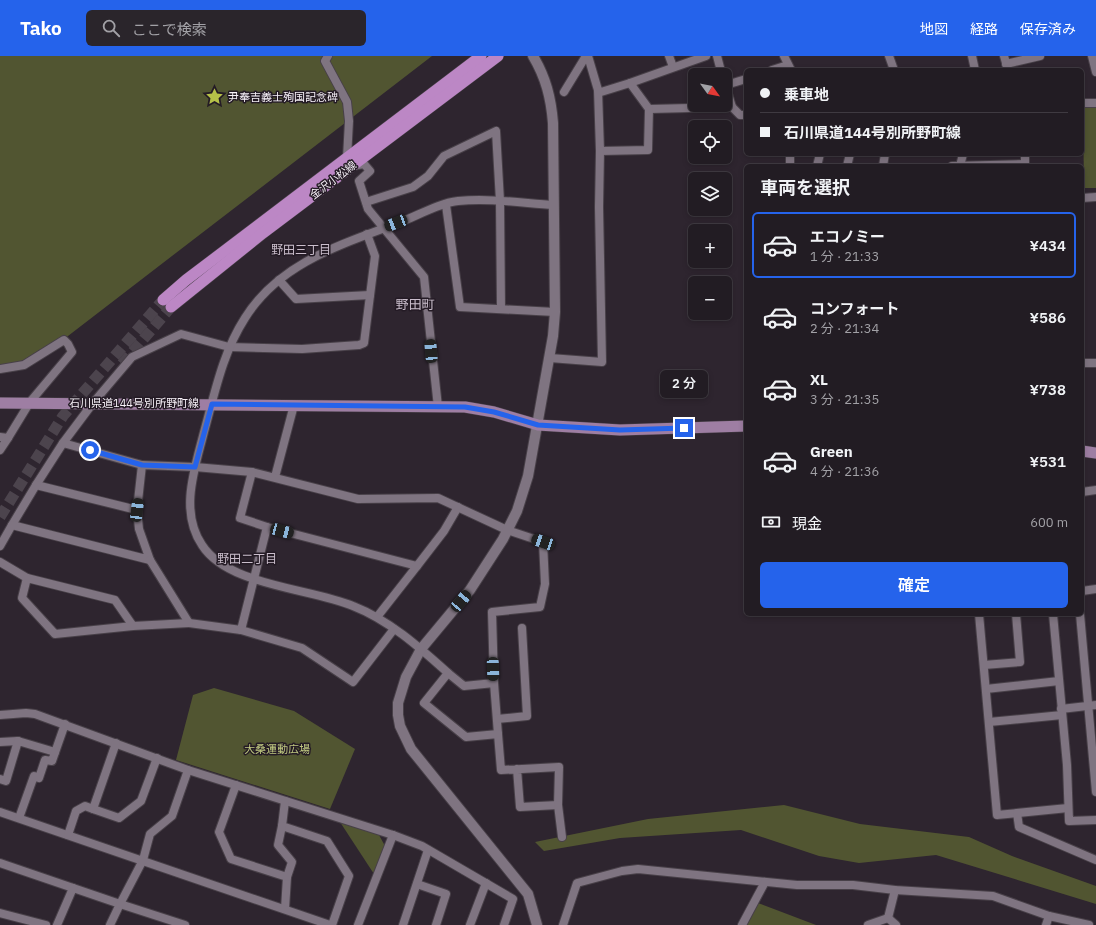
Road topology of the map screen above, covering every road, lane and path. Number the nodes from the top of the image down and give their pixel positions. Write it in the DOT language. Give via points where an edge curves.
graph roads {
  1 [pos="328,56"];
  2 [pos="481,56"];
  3 [pos="498,56"];
  4 [pos="533,56"];
  5 [pos="587,56"];
  6 [pos="669,56"];
  7 [pos="706,56"];
  8 [pos="717,56"];
  9 [pos="784,56"];
  10 [pos="889,56"];
  11 [pos="972,56"];
  12 [pos="1040,56"];
  13 [pos="1092,56"];
  14 [pos="1006,63"];
  15 [pos="673,67"];
  16 [pos="720,68"];
  17 [pos="789,68"];
  18 [pos="893,68"];
  19 [pos="975,68"];
  20 [pos="1096,72"];
  21 [pos="744,80"];
  22 [pos="630,82"];
  23 [pos="732,83"];
  24 [pos="598,90"];
  25 [pos="564,92"];
  26 [pos="1084,103"];
  27 [pos="1096,103"];
  28 [pos="732,107"];
  29 [pos="688,108"];
  30 [pos="649,109"];
  31 [pos="744,115"];
  32 [pos="600,151"];
  33 [pos="349,162"];
  34 [pos="1096,197"];
  35 [pos="1084,198"];
  36 [pos="500,201"];
  37 [pos="366,202"];
  38 [pos="446,205"];
  39 [pos="554,205"];
  40 [pos="385,228"];
  41 [pos="367,234"];
  42 [pos="279,280"];
  43 [pos="370,295"];
  44 [pos="167,304"];
  45 [pos="501,309"];
  46 [pos="555,312"];
  47 [pos="229,347"];
  48 [pos="550,358"];
  49 [pos="1084,363"];
  50 [pos="1096,363"];
  51 [pos="0,369"];
  52 [pos="30,402"];
  53 [pos="0,403"];
  54 [pos="93,403"];
  55 [pos="212,404"];
  56 [pos="294,405"];
  57 [pos="438,407"];
  58 [pos="538,425"];
  59 [pos="744,426"];
  60 [pos="4,438"];
  61 [pos="63,443"];
  62 [pos="0,450"];
  63 [pos="1084,451"];
  64 [pos="1096,453"];
  65 [pos="142,465"];
  66 [pos="195,467"];
  67 [pos="252,472"];
  68 [pos="275,478"];
  69 [pos="36,485"];
  70 [pos="1096,490"];
  71 [pos="1084,492"];
  72 [pos="458,507"];
  73 [pos="137,510"];
  74 [pos="12,525"];
  75 [pos="267,527"];
  76 [pos="507,530"];
  77 [pos="0,546"];
  78 [pos="150,560"];
  79 [pos="0,562"];
  80 [pos="417,566"];
  81 [pos="27,578"];
  82 [pos="254,578"];
  83 [pos="1096,589"];
  84 [pos="1084,591"];
  85 [pos="979,616"];
  86 [pos="1016,616"];
  87 [pos="1053,616"];
  88 [pos="1080,616"];
  89 [pos="377,617"];
  90 [pos="190,623"];
  91 [pos="133,626"];
  92 [pos="522,628"];
  93 [pos="241,630"];
  94 [pos="394,630"];
  95 [pos="421,649"];
  96 [pos="984,665"];
  97 [pos="448,673"];
  98 [pos="1059,681"];
  99 [pos="494,683"];
  100 [pos="986,689"];
  101 [pos="1092,705"];
  102 [pos="1062,712"];
  103 [pos="0,716"];
  104 [pos="496,719"];
  105 [pos="989,722"];
  106 [pos="65,724"];
  107 [pos="498,734"];
  108 [pos="18,741"];
  109 [pos="0,742"];
  110 [pos="116,743"];
  111 [pos="55,752"];
  112 [pos="157,758"];
  113 [pos="517,769"];
  114 [pos="188,770"];
  115 [pos="0,779"];
  116 [pos="236,785"];
  117 [pos="1096,792"];
  118 [pos="285,800"];
  119 [pos="558,805"];
  120 [pos="1068,808"];
  121 [pos="93,809"];
  122 [pos="0,812"];
  123 [pos="1017,813"];
  124 [pos="19,818"];
  125 [pos="1096,820"];
  126 [pos="282,826"];
  127 [pos="68,835"];
  128 [pos="393,835"];
  129 [pos="562,837"];
  130 [pos="428,850"];
  131 [pos="143,860"];
  132 [pos="1096,860"];
  133 [pos="0,863"];
  134 [pos="287,877"];
  135 [pos="765,882"];
  136 [pos="486,883"];
  137 [pos="417,884"];
  138 [pos="73,888"];
  139 [pos="895,890"];
  140 [pos="120,904"];
  141 [pos="285,909"];
  142 [pos="0,913"];
  143 [pos="1049,916"];
  144 [pos="888,918"];
  145 [pos="165,922"];
  146 [pos="326,924"];
  147 [pos="46,925"];
  148 [pos="57,925"];
  149 [pos="110,925"];
  150 [pos="185,925"];
  151 [pos="358,925"];
  152 [pos="403,925"];
  153 [pos="436,925"];
  154 [pos="470,925"];
  155 [pos="504,925"];
  156 [pos="538,925"];
  157 [pos="563,925"];
  158 [pos="742,925"];
  159 [pos="868,925"];
  160 [pos="896,925"];
  161 [pos="1046,925"];
  162 [pos="1089,925"];
  1 -- 33 [label="street" via="325,61 347,102"];
  2 -- 33 [label="main road, 金沢小松線"];
  3 -- 33 [label="main road, 金沢小松線"];
  4 -- 39 [label="street" via="543,74 551,98"];
  5 -- 24 [label="street"];
  5 -- 25 [label="street"];
  6 -- 15 [label="street"];
  7 -- 15 [label="street"];
  8 -- 16 [label="street"];
  9 -- 17 [label="street"];
  10 -- 18 [label="street"];
  11 -- 19 [label="street"];
  12 -- 14 [label="street"];
  13 -- 20 [label="street"];
  15 -- 22 [label="street"];
  21 -- 23 [label="street"];
  22 -- 24 [label="street" via="601,92"];
  22 -- 30 [label="street"];
  24 -- 32 [label="street"];
  26 -- 27 [label="street"];
  28 -- 31 [label="street" via="740,115"];
  29 -- 30 [label="street"];
  30 -- 32 [label="street" via="648,150"];
  32 -- 48 [label="street" via="602,362"];
  33 -- 37 [label="street" via="364,164 370,171 359,181"];
  33 -- 44 [label="main road, 金沢小松線" via="186,280"];
  34 -- 35 [label="street"];
  36 -- 37 [label="street" via="496,132 444,156 428,176 413,187"];
  36 -- 38 [label="street" via="476,200"];
  36 -- 39 [label="street"];
  36 -- 45 [label="street"];
  37 -- 40 [label="street" via="368,209"];
  38 -- 40 [label="street"];
  38 -- 45 [label="street" via="460,307"];
  39 -- 46 [label="street"];
  40 -- 41 [label="street"];
  40 -- 57 [label="street" via="424,277"];
  41 -- 42 [label="street" via="314,256"];
  41 -- 43 [label="street" via="375,256"];
  42 -- 43 [label="street" via="296,299"];
  42 -- 47 [label="street" via="254,304"];
  43 -- 47 [label="street" via="364,343 359,345 302,349"];
  45 -- 46 [label="street"];
  46 -- 48 [label="street"];
  47 -- 54 [label="street" via="181,334 132,357"];
  47 -- 55 [label="street"];
  48 -- 58 [label="street"];
  49 -- 50 [label="street"];
  51 -- 52 [label="street" via="24,365 64,340 68,344 72,352"];
  52 -- 53 [label="main road, 石川県道144号別所野町線"];
  52 -- 54 [label="main road, 石川県道144号別所野町線"];
  52 -- 60 [label="street"];
  54 -- 55 [label="main road, 石川県道144号別所野町線"];
  54 -- 61 [label="street"];
  55 -- 56 [label="main road, 石川県道144号別所野町線"];
  55 -- 66 [label="street"];
  56 -- 57 [label="main road, 石川県道144号別所野町線"];
  56 -- 68 [label="street"];
  57 -- 58 [label="main road, 石川県道144号別所野町線" via="465,407 494,412"];
  58 -- 59 [label="main road, 石川県道144号別所野町線" via="620,430"];
  58 -- 76 [label="street" via="528,476 517,511"];
  60 -- 62 [label="street"];
  61 -- 65 [label="street"];
  61 -- 69 [label="street"];
  63 -- 64 [label="main road"];
  65 -- 66 [label="street"];
  65 -- 73 [label="street"];
  66 -- 67 [label="street"];
  66 -- 82 [label="street" via="191,479 190,506 193,526 202,546 232,571"];
  67 -- 68 [label="street"];
  67 -- 75 [label="street" via="240,518"];
  68 -- 72 [label="street" via="358,499 438,498"];
  69 -- 73 [label="street"];
  69 -- 74 [label="street"];
  70 -- 71 [label="street"];
  72 -- 76 [label="street"];
  72 -- 80 [label="street" via="444,531"];
  73 -- 78 [label="street" via="139,529"];
  74 -- 77 [label="street"];
  74 -- 78 [label="street"];
  75 -- 80 [label="street"];
  75 -- 82 [label="street"];
  76 -- 95 [label="street" via="470,590"];
  76 -- 99 [label="street" via="543,542 545,584 540,607 492,612"];
  78 -- 90 [label="street"];
  79 -- 81 [label="street"];
  80 -- 89 [label="street"];
  81 -- 91 [label="street" via="115,600"];
  81 -- 91 [label="street" via="22,598 56,634"];
  82 -- 89 [label="street" via="351,605"];
  82 -- 93 [label="street"];
  83 -- 84 [label="street"];
  85 -- 96 [label="street"];
  86 -- 96 [label="street" via="1020,662"];
  87 -- 98 [label="street"];
  88 -- 101 [label="street"];
  89 -- 94 [label="street"];
  90 -- 91 [label="street"];
  90 -- 93 [label="street"];
  92 -- 104 [label="street" via="527,716"];
  93 -- 94 [label="street" via="302,648 353,682"];
  94 -- 95 [label="street"];
  95 -- 97 [label="street"];
  95 -- 156 [label="street" via="406,677 398,702 400,726 411,749 528,894"];
  96 -- 100 [label="street"];
  97 -- 99 [label="street" via="464,686"];
  97 -- 107 [label="street" via="424,703 466,737"];
  98 -- 100 [label="street"];
  98 -- 102 [label="street"];
  99 -- 104 [label="street"];
  100 -- 105 [label="street"];
  101 -- 102 [label="street"];
  101 -- 117 [label="street"];
  102 -- 105 [label="street"];
  102 -- 120 [label="street"];
  103 -- 106 [label="street" via="35,714"];
  104 -- 107 [label="street"];
  105 -- 123 [label="street" via="997,815"];
  106 -- 110 [label="street"];
  106 -- 111 [label="street"];
  107 -- 113 [label="street" via="501,770"];
  108 -- 109 [label="street"];
  108 -- 111 [label="street"];
  108 -- 115 [label="street" via="6,781"];
  110 -- 112 [label="street"];
  110 -- 121 [label="street"];
  111 -- 124 [label="street" via="52,761 45,760 39,778 34,776"];
  112 -- 114 [label="street"];
  112 -- 121 [label="street" via="141,801 119,818"];
  113 -- 119 [label="street" via="520,807"];
  113 -- 119 [label="street" via="559,767"];
  114 -- 116 [label="street"];
  114 -- 131 [label="street" via="172,816 150,834"];
  116 -- 118 [label="street"];
  116 -- 134 [label="street" via="219,832 231,859"];
  118 -- 126 [label="street"];
  118 -- 128 [label="street"];
  119 -- 129 [label="street"];
  120 -- 123 [label="street"];
  120 -- 125 [label="street" via="1069,821"];
  121 -- 127 [label="street" via="85,806 76,811"];
  122 -- 124 [label="street"];
  123 -- 132 [label="street" via="1018,827"];
  124 -- 127 [label="street"];
  126 -- 134 [label="street" via="278,844 292,862"];
  126 -- 146 [label="street" via="327,841 349,876"];
  127 -- 131 [label="street"];
  128 -- 130 [label="street"];
  128 -- 151 [label="street"];
  130 -- 136 [label="street"];
  130 -- 137 [label="street"];
  131 -- 140 [label="street"];
  131 -- 141 [label="street"];
  133 -- 138 [label="street"];
  134 -- 141 [label="street"];
  135 -- 139 [label="street"];
  135 -- 157 [label="street" via="638,869 622,870 576,883"];
  135 -- 158 [label="street"];
  136 -- 154 [label="street"];
  136 -- 155 [label="street" via="513,898"];
  137 -- 152 [label="street"];
  137 -- 153 [label="street" via="446,894"];
  138 -- 140 [label="street"];
  138 -- 148 [label="street"];
  139 -- 143 [label="street" via="993,896"];
  139 -- 144 [label="street"];
  140 -- 145 [label="street"];
  140 -- 149 [label="street"];
  141 -- 146 [label="street"];
  142 -- 147 [label="street"];
  143 -- 161 [label="street"];
  143 -- 162 [label="street"];
  144 -- 159 [label="street"];
  144 -- 160 [label="street"];
  145 -- 150 [label="street"];
}
